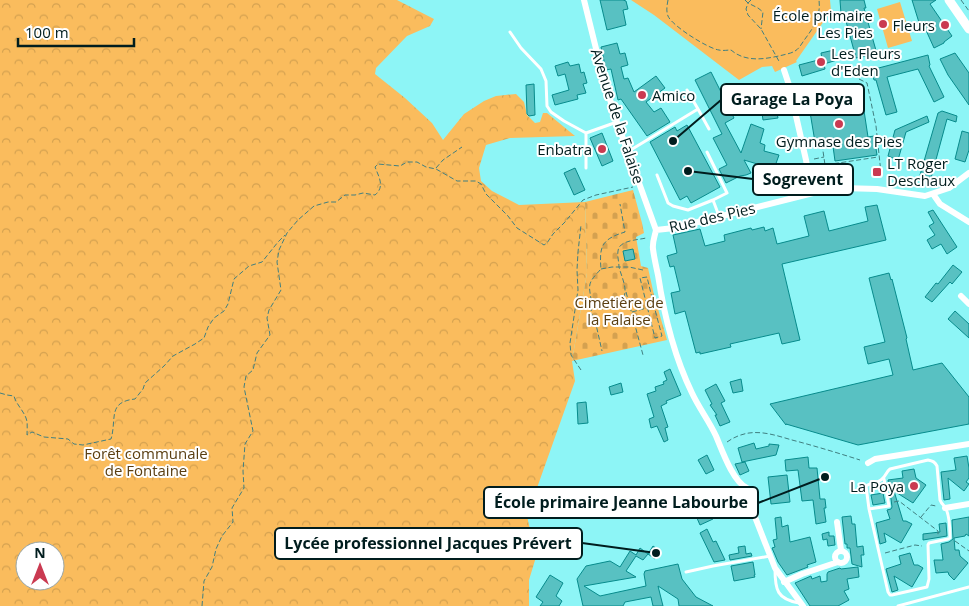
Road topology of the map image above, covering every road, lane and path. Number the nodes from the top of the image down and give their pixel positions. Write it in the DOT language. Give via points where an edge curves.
graph roads {
  1 [pos="584,0"];
  2 [pos="668,0"];
  3 [pos="745,0"];
  4 [pos="752,0"];
  5 [pos="819,0"];
  6 [pos="949,0"];
  7 [pos="961,0"];
  8 [pos="748,3"];
  9 [pos="969,11"];
  10 [pos="761,29"];
  11 [pos="969,29"];
  12 [pos="510,32"];
  13 [pos="777,56"];
  14 [pos="784,70"];
  15 [pos="859,79"];
  16 [pos="687,90"];
  17 [pos="698,109"];
  18 [pos="617,122"];
  19 [pos="709,129"];
  20 [pos="586,132"];
  21 [pos="829,142"];
  22 [pos="462,147"];
  23 [pos="628,152"];
  24 [pos="707,152"];
  25 [pos="879,156"];
  26 [pos="824,157"];
  27 [pos="806,160"];
  28 [pos="825,165"];
  29 [pos="586,168"];
  30 [pos="436,169"];
  31 [pos="881,173"];
  32 [pos="969,173"];
  33 [pos="657,174"];
  34 [pos="828,175"];
  35 [pos="809,178"];
  36 [pos="640,185"];
  37 [pos="820,191"];
  38 [pos="808,194"];
  39 [pos="933,194"];
  40 [pos="713,200"];
  41 [pos="620,204"];
  42 [pos="719,216"];
  43 [pos="969,222"];
  44 [pos="581,225"];
  45 [pos="656,230"];
  46 [pos="287,233"];
  47 [pos="647,238"];
  48 [pos="619,267"];
  49 [pos="601,269"];
  50 [pos="643,270"];
  51 [pos="625,289"];
  52 [pos="961,296"];
  53 [pos="969,304"];
  54 [pos="592,305"];
  55 [pos="654,306"];
  56 [pos="647,308"];
  57 [pos="632,312"];
  58 [pos="602,352"];
  59 [pos="644,355"];
  60 [pos="581,370"];
  61 [pos="0,393"];
  62 [pos="969,444"];
  63 [pos="720,446"];
  64 [pos="861,460"];
  65 [pos="868,463"];
  66 [pos="884,479"];
  67 [pos="888,504"];
  68 [pos="969,504"];
  69 [pos="944,506"];
  70 [pos="869,509"];
  71 [pos="921,518"];
  72 [pos="837,522"];
  73 [pos="950,538"];
  74 [pos="940,541"];
  75 [pos="927,546"];
  76 [pos="969,551"];
  77 [pos="879,554"];
  78 [pos="770,556"];
  79 [pos="775,568"];
  80 [pos="686,572"];
  81 [pos="784,582"];
  82 [pos="969,588"];
  83 [pos="802,605"];
  84 [pos="202,606"];
  85 [pos="898,606"];
  1 -- 18 [label="street, Avenue de la Falaise"];
  2 -- 13 [label="path" via="667,15 672,22 705,45 731,50 744,58"];
  3 -- 8 [label="path"];
  4 -- 8 [label="path"];
  5 -- 13 [label="path" via="820,9 811,32 794,52"];
  6 -- 11 [label="main road"];
  7 -- 9 [label="path"];
  8 -- 10 [label="path" via="748,15"];
  8 -- 10 [label="path" via="763,12"];
  10 -- 13 [label="path"];
  12 -- 20 [label="lane" via="541,69 546,81 547,106 551,112"];
  13 -- 14 [label="path"];
  14 -- 27 [label="street"];
  15 -- 25 [label="path" via="867,83"];
  16 -- 17 [label="lane"];
  17 -- 19 [label="lane"];
  17 -- 23 [label="lane"];
  18 -- 20 [label="lane"];
  18 -- 23 [label="street, Avenue de la Falaise"];
  20 -- 29 [label="lane"];
  21 -- 26 [label="path" via="822,144"];
  22 -- 30 [label="path"];
  23 -- 36 [label="street, Avenue de la Falaise"];
  24 -- 40 [label="lane" via="727,193"];
  25 -- 28 [label="path"];
  25 -- 31 [label="path"];
  26 -- 27 [label="path"];
  26 -- 28 [label="path"];
  27 -- 35 [label="street"];
  28 -- 34 [label="path"];
  30 -- 36 [label="path" via="457,181 481,184 517,228 544,245 583,200"];
  30 -- 46 [label="path" via="417,162 400,166 378,164 381,184 375,195 345,195 336,202 314,206"];
  32 -- 39 [label="street, Rue des Pies" via="949,188"];
  33 -- 40 [label="lane" via="668,203 673,206 688,210"];
  35 -- 37 [label="street"];
  35 -- 38 [label="street"];
  36 -- 45 [label="street, Avenue de la Falaise"];
  37 -- 38 [label="street, Rue des Pies"];
  37 -- 39 [label="street, Rue des Pies" via="842,188 922,196"];
  38 -- 42 [label="street, Rue des Pies"];
  39 -- 43 [label="street" via="940,204"];
  40 -- 42 [label="lane"];
  41 -- 49 [label="path" via="625,232 607,240 601,249"];
  42 -- 45 [label="street, Rue des Pies"];
  44 -- 60 [label="path" via="578,290 570,343 571,355"];
  45 -- 63 [label="street" via="652,247 678,359"];
  46 -- 61 [label="path" via="262,262 249,266 234,279 228,304 214,318 204,338 173,356 145,383 135,399 118,405 111,440 83,445 32,432 27,435 26,418 14,396"];
  46 -- 84 [label="path" via="277,262 281,290 267,318 270,335 257,353 244,387 253,431 245,444 244,488 232,508 233,522 222,536 204,581"];
  47 -- 48 [label="path" via="619,246"];
  48 -- 49 [label="path"];
  48 -- 50 [label="path"];
  48 -- 51 [label="path"];
  49 -- 54 [label="path" via="590,281"];
  51 -- 54 [label="path" via="625,297 613,307 605,309"];
  51 -- 57 [label="path"];
  52 -- 53 [label="street"];
  54 -- 58 [label="path"];
  55 -- 56 [label="path"];
  55 -- 56 [label="path" via="647,277 640,278"];
  55 -- 56 [label="path" via="662,336 655,338"];
  56 -- 57 [label="path"];
  57 -- 59 [label="path"];
  62 -- 65 [label="street" via="875,459"];
  63 -- 64 [label="path" via="744,434 770,434"];
  63 -- 78 [label="street" via="738,482 747,488"];
  66 -- 67 [label="lane"];
  66 -- 69 [label="lane" via="887,470 932,461 936,466 940,500"];
  66 -- 70 [label="lane" via="867,484"];
  67 -- 70 [label="lane"];
  67 -- 71 [label="path" via="899,501"];
  68 -- 69 [label="street"];
  69 -- 71 [label="path" via="931,505"];
  69 -- 73 [label="lane"];
  70 -- 77 [label="lane"];
  71 -- 74 [label="path" via="938,531"];
  72 -- 81 [label="street" via="841,550 847,558 843,563"];
  73 -- 74 [label="lane"];
  73 -- 76 [label="path"];
  74 -- 75 [label="lane"];
  75 -- 77 [label="path" via="915,545"];
  75 -- 77 [label="lane" via="927,587 892,596 888,592"];
  78 -- 79 [label="street"];
  78 -- 80 [label="lane"];
  79 -- 81 [label="street"];
  79 -- 83 [label="lane" via="780,596"];
  81 -- 83 [label="street"];
  82 -- 85 [label="lane"];
}
